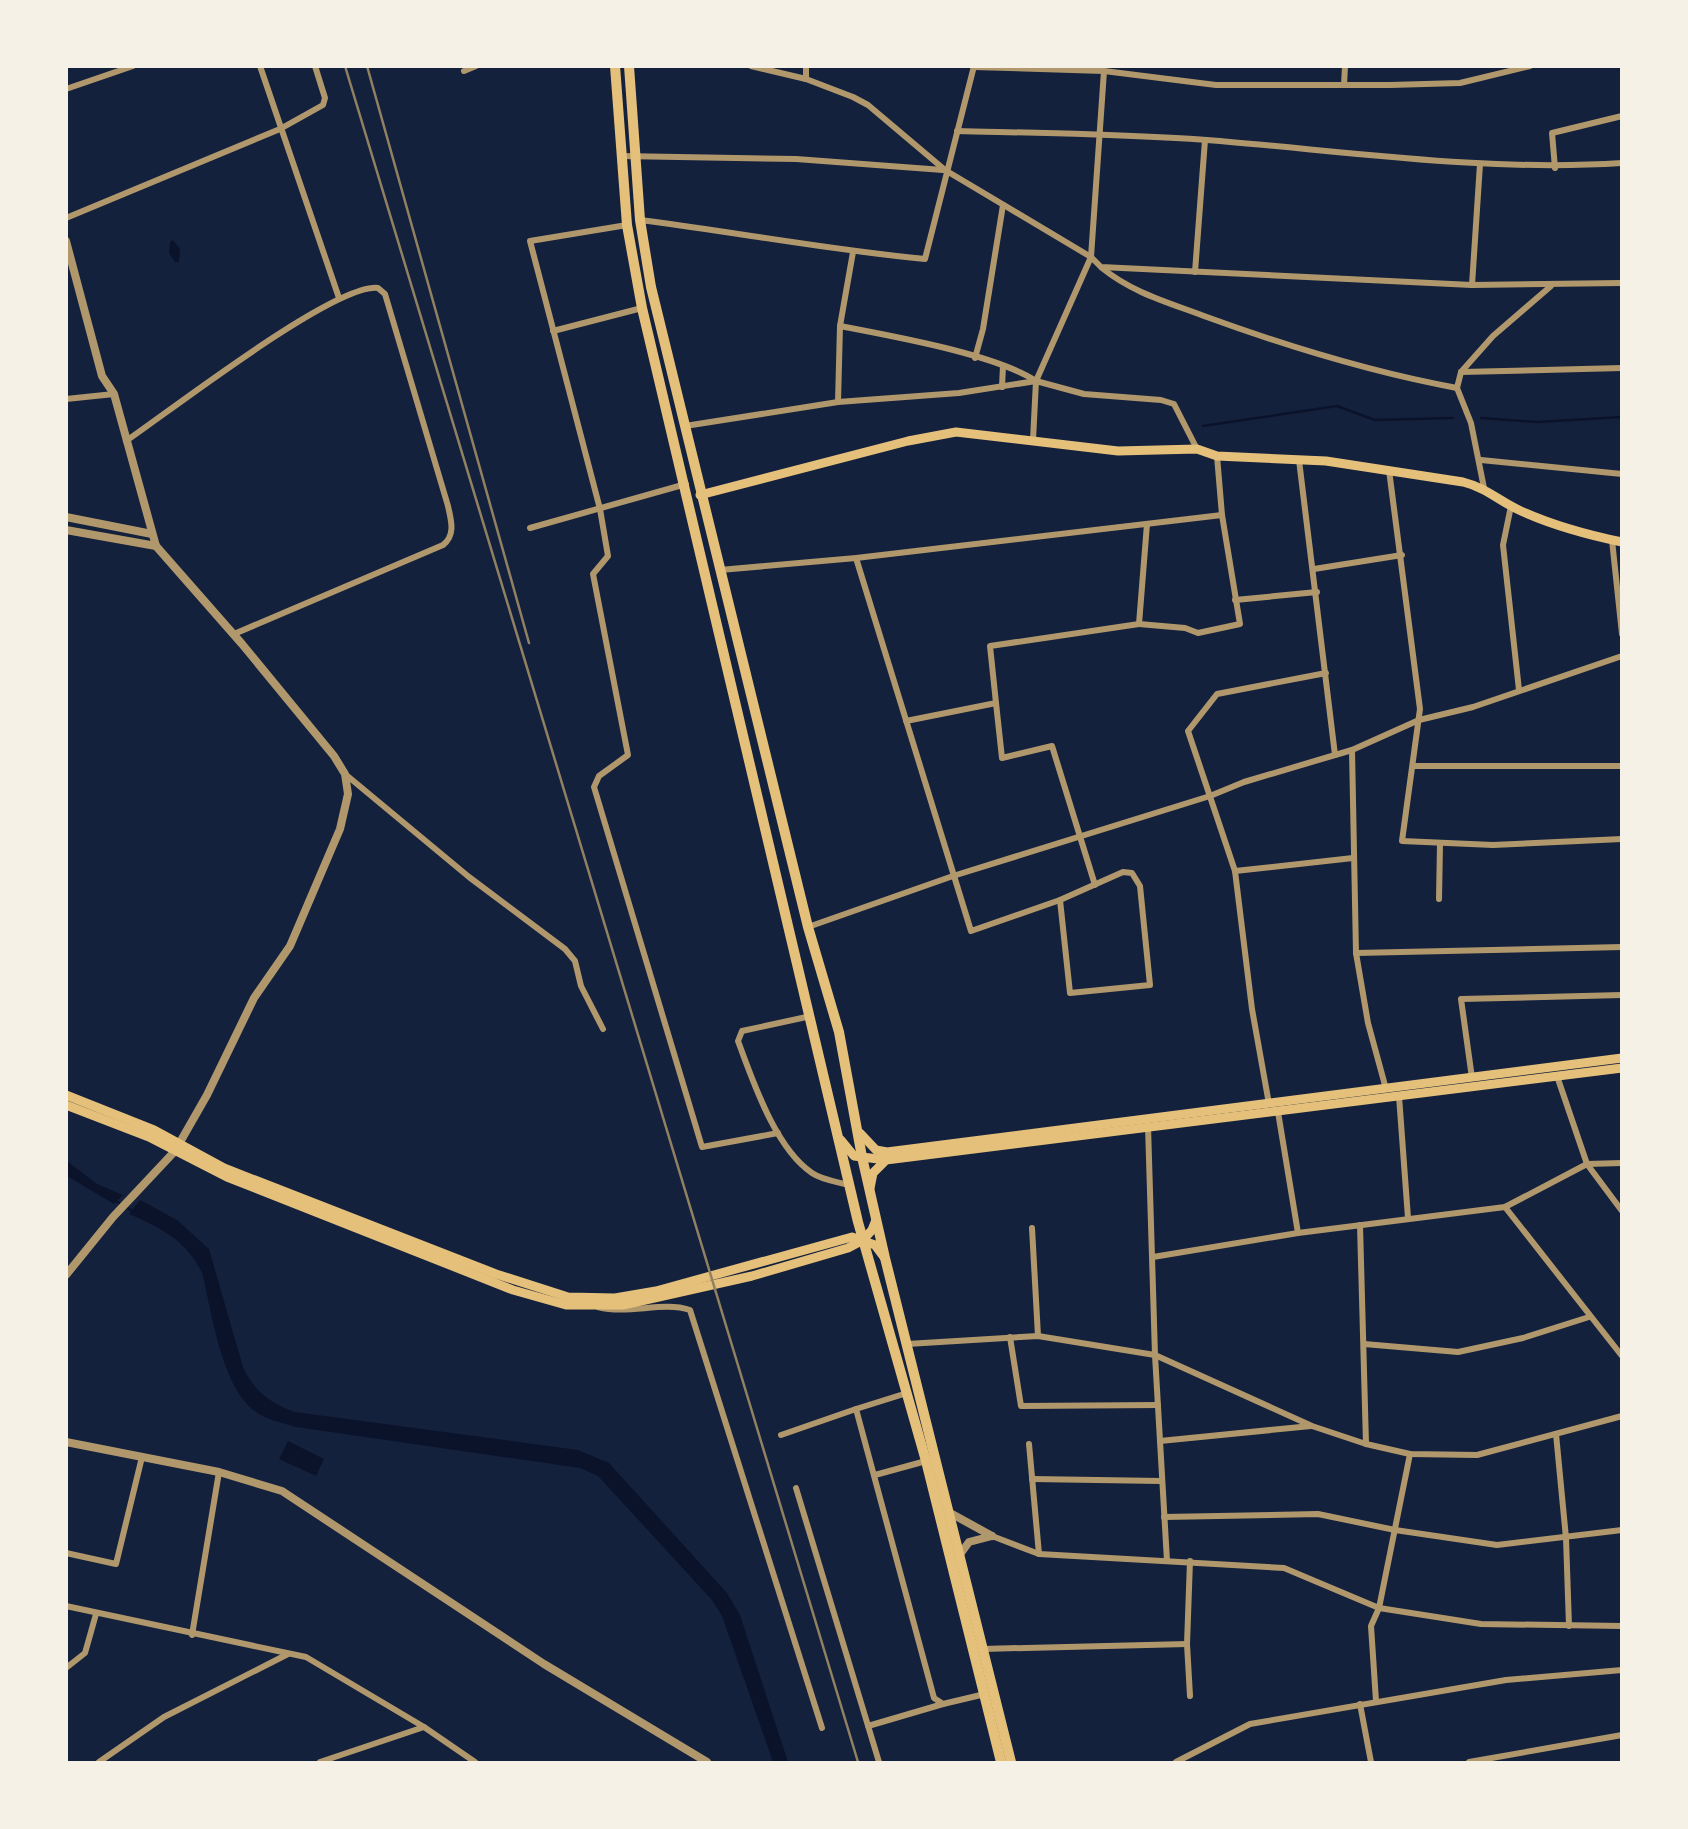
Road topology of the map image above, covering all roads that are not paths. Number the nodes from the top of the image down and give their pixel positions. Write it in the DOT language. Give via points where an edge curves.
graph roads {
  1 [pos="133,66"];
  2 [pos="260,66"];
  3 [pos="314,66"];
  4 [pos="476,66"];
  5 [pos="615,66"];
  6 [pos="629,66"];
  7 [pos="751,66"];
  8 [pos="806,66"];
  9 [pos="1345,66"];
  10 [pos="1530,66"];
  11 [pos="974,67"];
  12 [pos="464,71"];
  13 [pos="1104,71"];
  14 [pos="806,79"];
  15 [pos="1344,85"];
  16 [pos="66,89"];
  17 [pos="1622,116"];
  18 [pos="280,129"];
  19 [pos="957,131"];
  20 [pos="1098,135"];
  21 [pos="1205,140"];
  22 [pos="635,155"];
  23 [pos="621,156"];
  24 [pos="1622,163"];
  25 [pos="1480,164"];
  26 [pos="1555,168"];
  27 [pos="945,170"];
  28 [pos="1003,205"];
  29 [pos="66,218"];
  30 [pos="640,220"];
  31 [pos="627,225"];
  32 [pos="66,240"];
  33 [pos="853,252"];
  34 [pos="1090,257"];
  35 [pos="1101,267"];
  36 [pos="1195,272"];
  37 [pos="1622,283"];
  38 [pos="1472,285"];
  39 [pos="1553,285"];
  40 [pos="340,298"];
  41 [pos="642,308"];
  42 [pos="840,326"];
  43 [pos="553,331"];
  44 [pos="975,358"];
  45 [pos="1003,366"];
  46 [pos="1622,368"];
  47 [pos="1461,372"];
  48 [pos="1036,381"];
  49 [pos="1002,387"];
  50 [pos="1457,388"];
  51 [pos="114,394"];
  52 [pos="66,399"];
  53 [pos="838,402"];
  54 [pos="683,426"];
  55 [pos="1033,440"];
  56 [pos="126,441"];
  57 [pos="1197,449"];
  58 [pos="1216,456"];
  59 [pos="1299,460"];
  60 [pos="1480,460"];
  61 [pos="1389,470"];
  62 [pos="1622,474"];
  63 [pos="687,484"];
  64 [pos="1484,488"];
  65 [pos="700,495"];
  66 [pos="1511,506"];
  67 [pos="600,509"];
  68 [pos="1222,515"];
  69 [pos="66,517"];
  70 [pos="1147,524"];
  71 [pos="530,528"];
  72 [pos="66,530"];
  73 [pos="152,534"];
  74 [pos="1617,541"];
  75 [pos="156,546"];
  76 [pos="1402,555"];
  77 [pos="856,558"];
  78 [pos="1314,569"];
  79 [pos="720,570"];
  80 [pos="1317,592"];
  81 [pos="1235,600"];
  82 [pos="1139,624"];
  83 [pos="234,634"];
  84 [pos="1622,634"];
  85 [pos="1622,656"];
  86 [pos="1326,673"];
  87 [pos="1519,690"];
  88 [pos="996,704"];
  89 [pos="1419,720"];
  90 [pos="905,721"];
  91 [pos="1352,750"];
  92 [pos="1335,755"];
  93 [pos="1414,766"];
  94 [pos="1622,766"];
  95 [pos="345,774"];
  96 [pos="1210,796"];
  97 [pos="1078,837"];
  98 [pos="1622,839"];
  99 [pos="1440,844"];
  100 [pos="1353,858"];
  101 [pos="1235,871"];
  102 [pos="954,876"];
  103 [pos="1095,885"];
  104 [pos="1439,899"];
  105 [pos="1060,900"];
  106 [pos="808,927"];
  107 [pos="1622,947"];
  108 [pos="1356,953"];
  109 [pos="802,982"];
  110 [pos="824,984"];
  111 [pos="1622,995"];
  112 [pos="811,1016"];
  113 [pos="603,1029"];
  114 [pos="839,1032"];
  115 [pos="815,1033"];
  116 [pos="1622,1058"];
  117 [pos="1622,1068"];
  118 [pos="1557,1076"];
  119 [pos="1472,1078"];
  120 [pos="1387,1093"];
  121 [pos="66,1095"];
  122 [pos="1399,1096"];
  123 [pos="66,1105"];
  124 [pos="1272,1110"];
  125 [pos="856,1123"];
  126 [pos="1147,1125"];
  127 [pos="778,1133"];
  128 [pos="841,1140"];
  129 [pos="177,1148"];
  130 [pos="862,1157"];
  131 [pos="886,1160"];
  132 [pos="1622,1163"];
  133 [pos="1587,1164"];
  134 [pos="850,1185"];
  135 [pos="870,1193"];
  136 [pos="1505,1207"];
  137 [pos="1622,1212"];
  138 [pos="876,1217"];
  139 [pos="1408,1217"];
  140 [pos="1360,1225"];
  141 [pos="1032,1228"];
  142 [pos="1298,1233"];
  143 [pos="858,1239"];
  144 [pos="848,1248"];
  145 [pos="868,1256"];
  146 [pos="1153,1257"];
  147 [pos="885,1258"];
  148 [pos="750,1271"];
  149 [pos="66,1275"];
  150 [pos="658,1295"];
  151 [pos="596,1307"];
  152 [pos="1589,1317"];
  153 [pos="1038,1336"];
  154 [pos="1010,1337"];
  155 [pos="1364,1343"];
  156 [pos="908,1344"];
  157 [pos="1155,1355"];
  158 [pos="1622,1356"];
  159 [pos="907,1393"];
  160 [pos="1158,1405"];
  161 [pos="856,1409"];
  162 [pos="1622,1416"];
  163 [pos="1312,1426"];
  164 [pos="1556,1434"];
  165 [pos="781,1435"];
  166 [pos="1160,1441"];
  167 [pos="66,1442"];
  168 [pos="1028,1444"];
  169 [pos="1366,1444"];
  170 [pos="1410,1454"];
  171 [pos="142,1457"];
  172 [pos="926,1461"];
  173 [pos="219,1472"];
  174 [pos="875,1475"];
  175 [pos="1032,1479"];
  176 [pos="1161,1481"];
  177 [pos="796,1488"];
  178 [pos="951,1514"];
  179 [pos="1164,1517"];
  180 [pos="1395,1530"];
  181 [pos="1622,1530"];
  182 [pos="992,1536"];
  183 [pos="1566,1538"];
  184 [pos="66,1553"];
  185 [pos="961,1553"];
  186 [pos="1039,1555"];
  187 [pos="1167,1561"];
  188 [pos="1189,1561"];
  189 [pos="66,1606"];
  190 [pos="1379,1608"];
  191 [pos="96,1614"];
  192 [pos="1569,1626"];
  193 [pos="1622,1626"];
  194 [pos="192,1635"];
  195 [pos="1187,1644"];
  196 [pos="982,1649"];
  197 [pos="288,1654"];
  198 [pos="66,1668"];
  199 [pos="1622,1670"];
  200 [pos="985,1694"];
  201 [pos="1190,1696"];
  202 [pos="1376,1701"];
  203 [pos="943,1704"];
  204 [pos="1360,1704"];
  205 [pos="424,1727"];
  206 [pos="868,1727"];
  207 [pos="822,1728"];
  208 [pos="1622,1735"];
  209 [pos="99,1762"];
  210 [pos="320,1762"];
  211 [pos="475,1762"];
  212 [pos="707,1762"];
  213 [pos="879,1762"];
  214 [pos="1002,1762"];
  215 [pos="1011,1762"];
  216 [pos="1176,1762"];
  217 [pos="1371,1762"];
  218 [pos="1469,1762"];
  1 -- 16 [label="street"];
  2 -- 18 [label="street"];
  3 -- 18 [label="street" via="324,104"];
  4 -- 12 [label="street"];
  5 -- 23 [label="main road"];
  6 -- 22 [label="main road"];
  7 -- 14 [label="street"];
  8 -- 14 [label="street"];
  9 -- 15 [label="street"];
  10 -- 15 [label="street" via="1460,83"];
  11 -- 13 [label="street"];
  11 -- 19 [label="street"];
  13 -- 15 [label="street" via="1216,85"];
  13 -- 20 [label="street"];
  14 -- 27 [label="street" via="868,105"];
  17 -- 26 [label="street" via="1552,133"];
  18 -- 29 [label="street"];
  18 -- 40 [label="street"];
  19 -- 20 [label="street"];
  19 -- 27 [label="street"];
  20 -- 21 [label="street"];
  20 -- 34 [label="street"];
  21 -- 25 [label="street"];
  21 -- 36 [label="street"];
  22 -- 23 [label="street"];
  22 -- 27 [label="street" via="796,159"];
  22 -- 30 [label="main road"];
  23 -- 31 [label="main road"];
  24 -- 26 [label="street"];
  25 -- 26 [label="street"];
  25 -- 38 [label="street"];
  27 -- 28 [label="street"];
  27 -- 33 [label="street" via="925,258"];
  28 -- 34 [label="street"];
  28 -- 44 [label="street"];
  30 -- 33 [label="street"];
  30 -- 54 [label="main road"];
  31 -- 41 [label="main road"];
  31 -- 43 [label="street" via="530,241"];
  32 -- 51 [label="street" via="102,376"];
  33 -- 42 [label="street"];
  34 -- 35 [label="street"];
  34 -- 48 [label="street"];
  35 -- 36 [label="street"];
  35 -- 50 [label="street" via="1139,293 1262,337 1395,377"];
  36 -- 38 [label="street"];
  37 -- 39 [label="street"];
  38 -- 39 [label="street"];
  39 -- 47 [label="street" via="1509,321"];
  40 -- 56 [label="street" via="313,311"];
  40 -- 83 [label="street" via="371,287 385,294 448,506 450,537 443,545"];
  41 -- 43 [label="street"];
  41 -- 63 [label="main road"];
  42 -- 44 [label="street"];
  42 -- 53 [label="street"];
  43 -- 67 [label="street"];
  44 -- 45 [label="street"];
  45 -- 48 [label="street"];
  45 -- 49 [label="street"];
  46 -- 47 [label="street"];
  47 -- 50 [label="street"];
  48 -- 49 [label="street"];
  48 -- 55 [label="street"];
  48 -- 57 [label="street" via="1084,394 1174,404"];
  49 -- 53 [label="street"];
  50 -- 60 [label="street"];
  51 -- 52 [label="street"];
  51 -- 56 [label="street"];
  53 -- 54 [label="street"];
  54 -- 65 [label="main road"];
  55 -- 57 [label="main road" via="1118,450"];
  55 -- 65 [label="main road" via="951,432"];
  56 -- 73 [label="street"];
  57 -- 58 [label="main road"];
  58 -- 59 [label="main road"];
  58 -- 68 [label="street"];
  59 -- 61 [label="main road"];
  59 -- 78 [label="street"];
  60 -- 62 [label="street"];
  60 -- 64 [label="street"];
  61 -- 64 [label="main road"];
  61 -- 76 [label="street"];
  63 -- 67 [label="street"];
  63 -- 109 [label="main road"];
  64 -- 66 [label="main road"];
  65 -- 79 [label="main road"];
  66 -- 74 [label="main road"];
  66 -- 87 [label="street" via="1503,545"];
  67 -- 71 [label="street"];
  67 -- 127 [label="street" via="608,556 593,574 628,755 595,780 600,810 702,1147"];
  68 -- 70 [label="street"];
  68 -- 81 [label="street"];
  69 -- 73 [label="street"];
  70 -- 77 [label="street"];
  70 -- 82 [label="street"];
  72 -- 75 [label="street"];
  73 -- 75 [label="street"];
  74 -- 84 [label="street"];
  75 -- 83 [label="street"];
  76 -- 78 [label="street"];
  76 -- 89 [label="street"];
  77 -- 79 [label="street"];
  77 -- 90 [label="street"];
  78 -- 80 [label="street"];
  79 -- 106 [label="main road"];
  80 -- 81 [label="street"];
  80 -- 86 [label="street"];
  81 -- 82 [label="street" via="1240,624 1198,633"];
  82 -- 88 [label="street" via="990,646"];
  83 -- 95 [label="street"];
  85 -- 87 [label="street"];
  86 -- 92 [label="street"];
  86 -- 96 [label="street" via="1217,694 1188,731"];
  87 -- 89 [label="street"];
  88 -- 90 [label="street"];
  88 -- 97 [label="street" via="1002,758 1052,746"];
  89 -- 91 [label="street"];
  89 -- 93 [label="street"];
  90 -- 102 [label="street"];
  91 -- 92 [label="street"];
  91 -- 100 [label="street"];
  92 -- 96 [label="street"];
  93 -- 94 [label="street"];
  93 -- 99 [label="street" via="1402,841"];
  95 -- 113 [label="street" via="565,949 575,961 581,986"];
  95 -- 129 [label="street" via="348,794 340,829 305,916 254,998"];
  96 -- 97 [label="street"];
  96 -- 101 [label="street"];
  97 -- 102 [label="street"];
  97 -- 103 [label="street"];
  98 -- 99 [label="street"];
  99 -- 104 [label="street"];
  100 -- 101 [label="street"];
  100 -- 108 [label="street"];
  101 -- 124 [label="street" via="1252,1009"];
  102 -- 105 [label="street" via="971,931"];
  102 -- 106 [label="street"];
  103 -- 105 [label="street"];
  103 -- 105 [label="street" via="1123,872 1132,873 1140,886 1150,985 1070,993"];
  106 -- 110 [label="main road"];
  107 -- 108 [label="street"];
  108 -- 120 [label="street"];
  109 -- 110 [label="main road" via="814,995 824,990"];
  109 -- 112 [label="main road"];
  110 -- 114 [label="main road"];
  111 -- 119 [label="street" via="1461,999"];
  112 -- 115 [label="main road"];
  112 -- 127 [label="street" via="739,1034 755,1086"];
  114 -- 115 [label="main road" via="826,1022"];
  114 -- 125 [label="main road"];
  115 -- 128 [label="main road"];
  116 -- 119 [label="main road"];
  117 -- 118 [label="main road"];
  118 -- 122 [label="main road"];
  118 -- 133 [label="street"];
  119 -- 120 [label="main road"];
  120 -- 122 [label="main road"];
  120 -- 124 [label="main road"];
  121 -- 129 [label="main road" via="154,1130"];
  122 -- 139 [label="street"];
  123 -- 129 [label="main road"];
  124 -- 126 [label="main road"];
  124 -- 142 [label="street"];
  125 -- 126 [label="main road" via="868,1144 887,1152"];
  125 -- 130 [label="main road"];
  126 -- 131 [label="main road"];
  126 -- 146 [label="street"];
  127 -- 134 [label="street" via="813,1174"];
  128 -- 130 [label="main road" via="850,1153"];
  128 -- 134 [label="main road"];
  129 -- 149 [label="street"];
  129 -- 150 [label="main road" via="537,1289 594,1299"];
  129 -- 151 [label="main road" via="227,1177 513,1290 566,1305"];
  130 -- 131 [label="main road"];
  130 -- 135 [label="main road"];
  131 -- 135 [label="main road" via="873,1173"];
  132 -- 133 [label="street"];
  133 -- 136 [label="street"];
  133 -- 137 [label="street"];
  134 -- 143 [label="main road"];
  135 -- 138 [label="main road"];
  136 -- 139 [label="street"];
  136 -- 152 [label="street"];
  138 -- 143 [label="main road" via="872,1230"];
  138 -- 147 [label="main road"];
  139 -- 140 [label="street"];
  140 -- 142 [label="street"];
  140 -- 155 [label="street"];
  141 -- 153 [label="street"];
  142 -- 146 [label="street"];
  143 -- 144 [label="main road"];
  143 -- 145 [label="main road"];
  143 -- 147 [label="main road" via="875,1245"];
  143 -- 148 [label="main road"];
  144 -- 145 [label="main road"];
  144 -- 148 [label="main road"];
  145 -- 159 [label="main road"];
  146 -- 157 [label="street"];
  147 -- 156 [label="main road"];
  148 -- 150 [label="main road"];
  150 -- 151 [label="main road"];
  151 -- 207 [label="street" via="619,1312 690,1310"];
  152 -- 155 [label="street" via="1458,1352"];
  152 -- 158 [label="street"];
  153 -- 154 [label="street"];
  153 -- 157 [label="street"];
  154 -- 156 [label="street"];
  154 -- 160 [label="street" via="1021,1405"];
  155 -- 169 [label="street"];
  156 -- 178 [label="main road"];
  157 -- 160 [label="street"];
  157 -- 163 [label="street"];
  159 -- 161 [label="street"];
  159 -- 172 [label="main road"];
  160 -- 166 [label="street"];
  161 -- 165 [label="street"];
  161 -- 174 [label="street"];
  162 -- 164 [label="street"];
  163 -- 166 [label="street"];
  163 -- 169 [label="street"];
  164 -- 170 [label="street" via="1477,1455"];
  164 -- 183 [label="street"];
  166 -- 176 [label="street"];
  167 -- 171 [label="street"];
  168 -- 175 [label="street"];
  169 -- 170 [label="street"];
  170 -- 180 [label="street"];
  171 -- 173 [label="street"];
  171 -- 184 [label="street" via="116,1564"];
  172 -- 174 [label="street"];
  172 -- 200 [label="main road"];
  173 -- 194 [label="street"];
  173 -- 212 [label="street" via="282,1491 544,1664"];
  174 -- 203 [label="street" via="930,1686 934,1698"];
  175 -- 176 [label="street"];
  175 -- 186 [label="street"];
  176 -- 179 [label="street"];
  177 -- 206 [label="street"];
  178 -- 182 [label="street"];
  178 -- 185 [label="main road"];
  179 -- 180 [label="street" via="1318,1514"];
  179 -- 187 [label="street"];
  180 -- 183 [label="street" via="1497,1545"];
  180 -- 190 [label="street"];
  181 -- 183 [label="street"];
  182 -- 185 [label="street" via="969,1542"];
  182 -- 186 [label="street"];
  183 -- 192 [label="street"];
  185 -- 196 [label="main road"];
  186 -- 187 [label="street"];
  187 -- 188 [label="street"];
  188 -- 190 [label="street" via="1284,1568"];
  188 -- 195 [label="street"];
  189 -- 191 [label="street"];
  190 -- 192 [label="street" via="1481,1623"];
  190 -- 202 [label="street" via="1371,1626"];
  191 -- 194 [label="street"];
  191 -- 198 [label="street" via="85,1653"];
  192 -- 193 [label="street"];
  194 -- 197 [label="street"];
  195 -- 196 [label="street"];
  195 -- 201 [label="street"];
  196 -- 215 [label="main road"];
  197 -- 205 [label="street" via="306,1657"];
  197 -- 209 [label="street" via="164,1717"];
  199 -- 202 [label="street" via="1506,1680"];
  200 -- 203 [label="street"];
  200 -- 214 [label="main road"];
  202 -- 204 [label="street"];
  203 -- 206 [label="street"];
  204 -- 216 [label="street" via="1250,1724"];
  204 -- 217 [label="street"];
  205 -- 210 [label="street"];
  205 -- 211 [label="street"];
  206 -- 213 [label="street"];
  208 -- 218 [label="street"];
}
